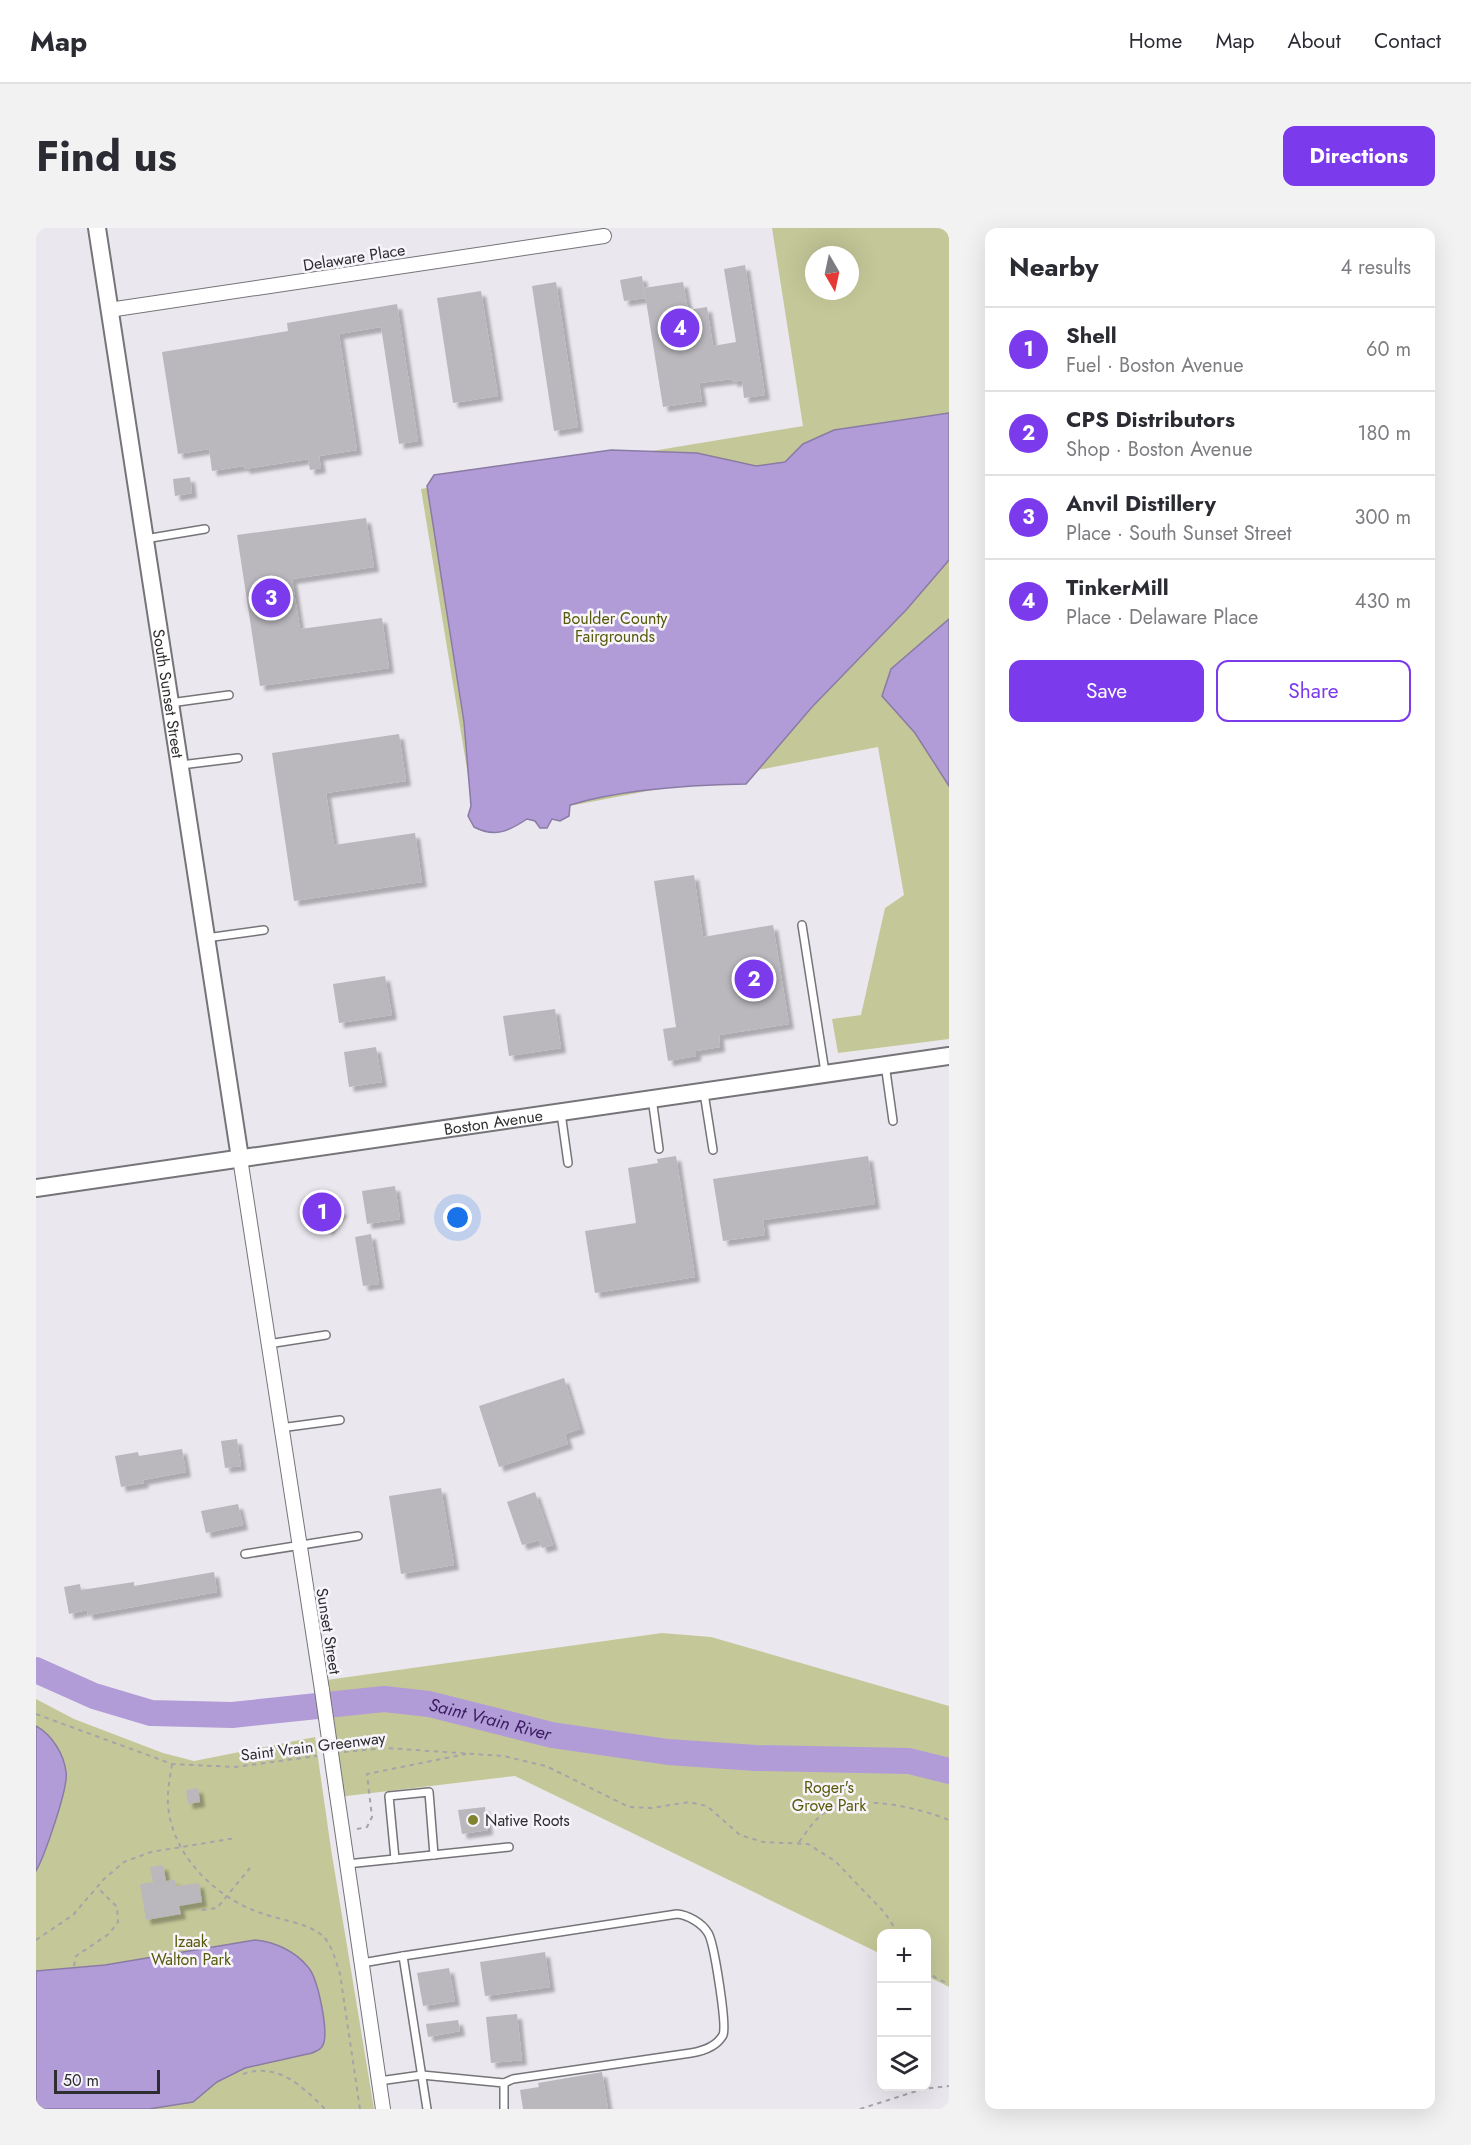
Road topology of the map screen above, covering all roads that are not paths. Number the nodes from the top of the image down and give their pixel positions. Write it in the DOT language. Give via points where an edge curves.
graph roads {
  1 [pos="97,228"];
  2 [pos="604,236"];
  3 [pos="109,310"];
  4 [pos="205,529"];
  5 [pos="145,539"];
  6 [pos="229,695"];
  7 [pos="170,703"];
  8 [pos="238,758"];
  9 [pos="179,765"];
  10 [pos="801,925"];
  11 [pos="264,930"];
  12 [pos="206,938"];
  13 [pos="949,1056"];
  14 [pos="885,1064"];
  15 [pos="825,1072"];
  16 [pos="703,1090"];
  17 [pos="652,1097"];
  18 [pos="561,1111"];
  19 [pos="893,1121"];
  20 [pos="659,1149"];
  21 [pos="713,1150"];
  22 [pos="240,1158"];
  23 [pos="568,1163"];
  24 [pos="36,1188"];
  25 [pos="326,1335"];
  26 [pos="268,1344"];
  27 [pos="340,1420"];
  28 [pos="280,1428"];
  29 [pos="358,1536"];
  30 [pos="299,1545"];
  31 [pos="245,1554"];
  32 [pos="509,1847"];
  33 [pos="434,1855"];
  34 [pos="395,1859"];
  35 [pos="347,1864"];
  36 [pos="403,1956"];
  37 [pos="362,1963"];
  38 [pos="422,2075"];
  39 [pos="379,2081"];
  40 [pos="504,2083"];
  41 [pos="383,2109"];
  42 [pos="427,2109"];
  43 [pos="504,2109"];
  1 -- 3 [label="street, South Sunset Street"];
  2 -- 3 [label="street, Delaware Place"];
  3 -- 5 [label="street, South Sunset Street"];
  4 -- 5 [label="lane"];
  5 -- 7 [label="street, South Sunset Street"];
  6 -- 7 [label="lane"];
  7 -- 9 [label="street, South Sunset Street"];
  8 -- 9 [label="lane"];
  9 -- 12 [label="street, South Sunset Street"];
  10 -- 15 [label="lane"];
  11 -- 12 [label="lane"];
  12 -- 22 [label="street, South Sunset Street"];
  13 -- 14 [label="street, Boston Avenue"];
  14 -- 15 [label="street, Boston Avenue"];
  14 -- 19 [label="lane"];
  15 -- 16 [label="street, Boston Avenue"];
  16 -- 17 [label="street, Boston Avenue"];
  16 -- 21 [label="lane"];
  17 -- 18 [label="street, Boston Avenue"];
  17 -- 20 [label="lane"];
  18 -- 22 [label="street, Boston Avenue"];
  18 -- 23 [label="lane"];
  22 -- 24 [label="street, Boston Avenue"];
  22 -- 26 [label="street, Sunset Street"];
  25 -- 26 [label="lane"];
  26 -- 28 [label="street, Sunset Street"];
  27 -- 28 [label="lane"];
  28 -- 30 [label="street, Sunset Street"];
  29 -- 30 [label="lane"];
  30 -- 31 [label="lane"];
  30 -- 35 [label="street, Sunset Street, bridge"];
  32 -- 33 [label="lane"];
  33 -- 34 [label="lane"];
  33 -- 34 [label="lane" via="429,1792 389,1796"];
  34 -- 35 [label="lane"];
  35 -- 37 [label="street, Sunset Street"];
  36 -- 37 [label="lane"];
  36 -- 38 [label="lane"];
  36 -- 40 [label="lane" via="677,1914 704,1927 710,1936 724,2025 723,2035 714,2045 692,2053"];
  37 -- 39 [label="street, Sunset Street"];
  38 -- 39 [label="lane"];
  38 -- 40 [label="lane"];
  38 -- 42 [label="lane"];
  39 -- 41 [label="street, Sunset Street"];
  40 -- 43 [label="lane"];
}
